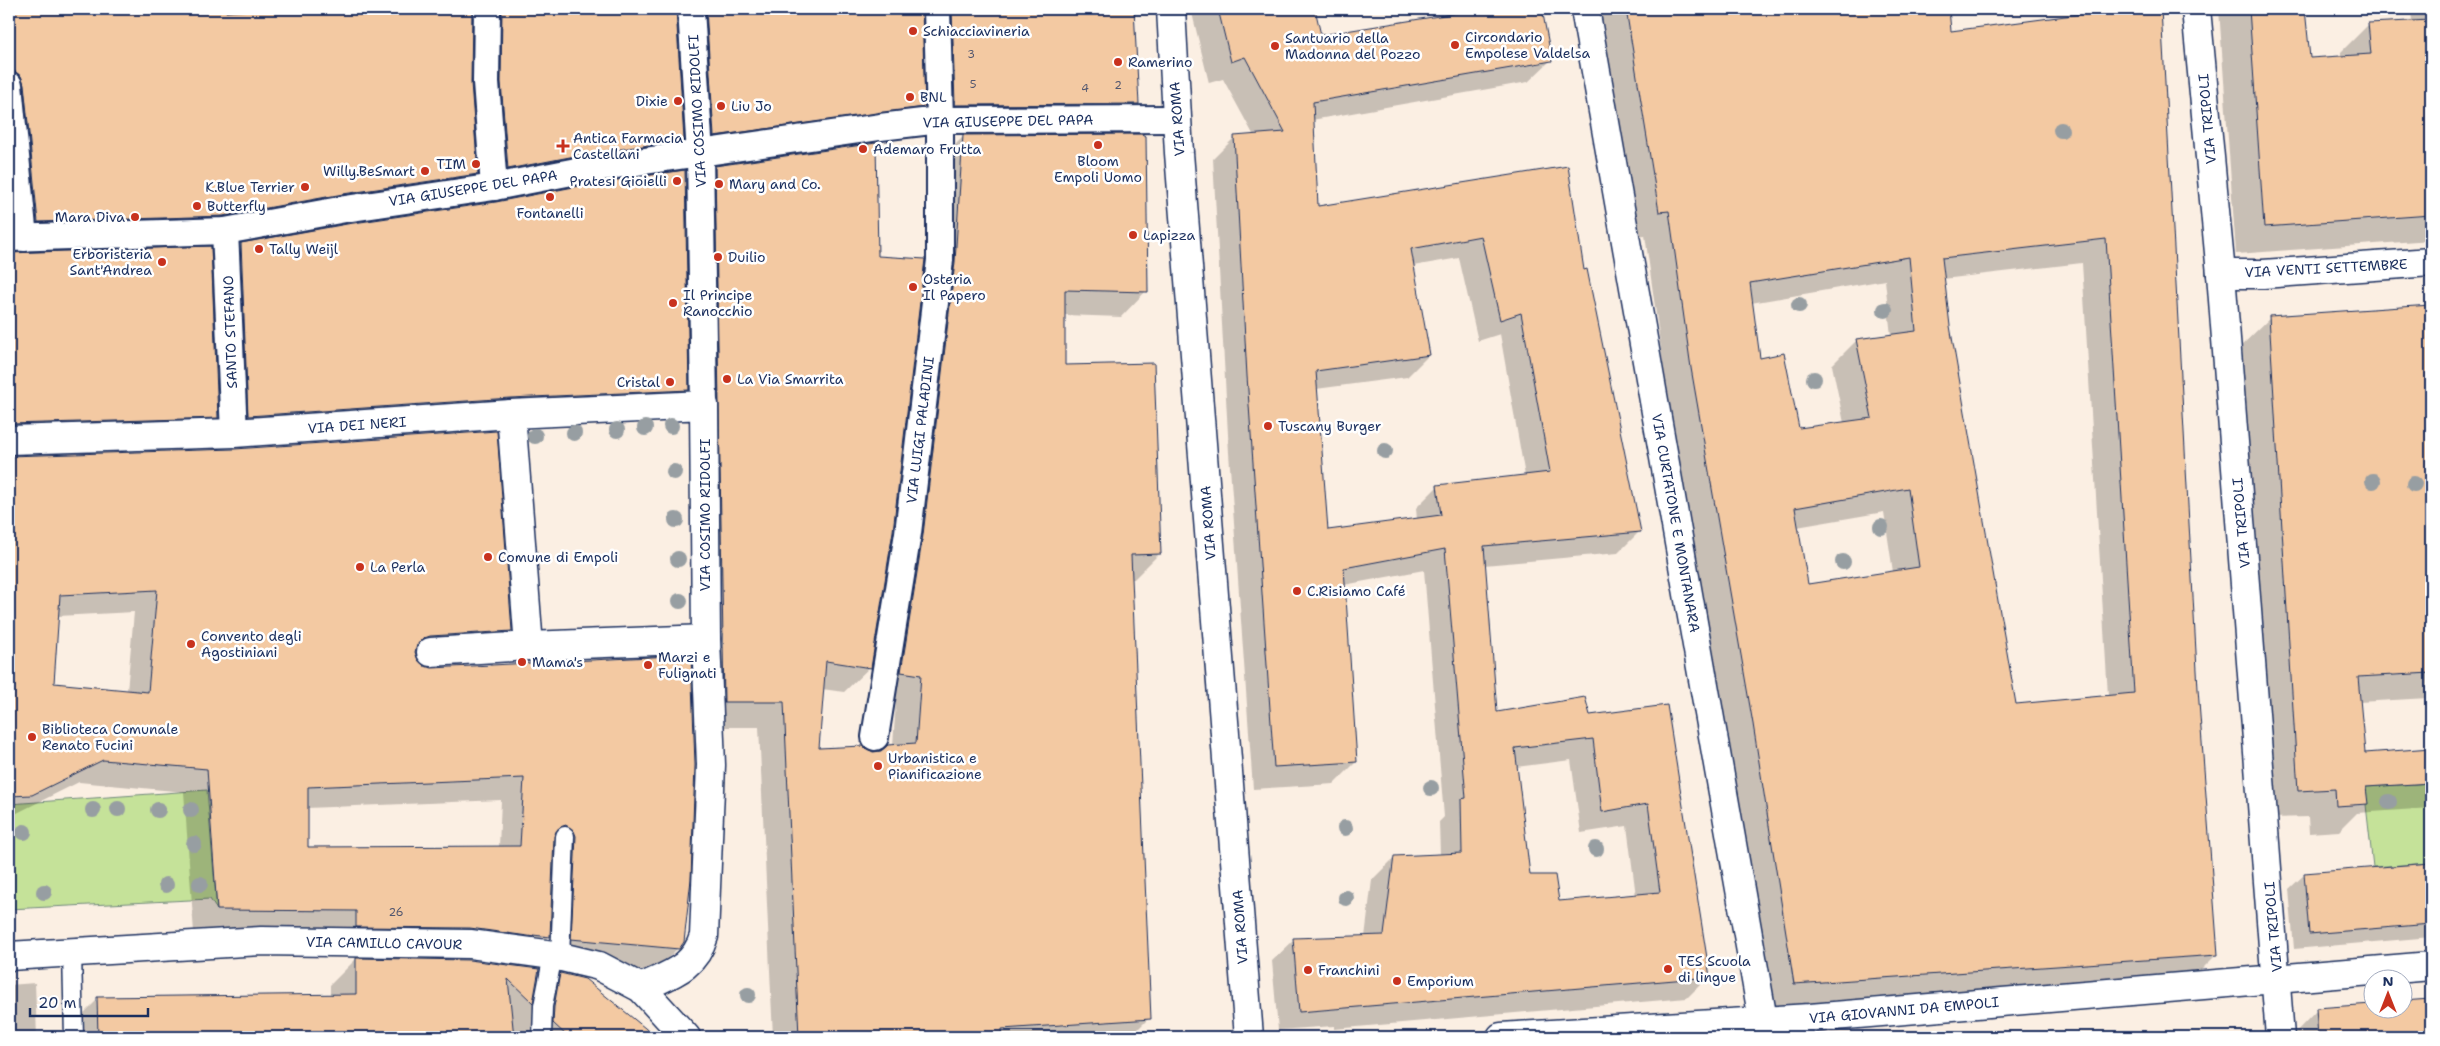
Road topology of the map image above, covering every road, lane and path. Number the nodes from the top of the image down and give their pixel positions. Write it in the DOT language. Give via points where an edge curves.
graph roads {
  1 [pos="487,9"];
  2 [pos="692,9"];
  3 [pos="937,9"];
  4 [pos="1171,9"];
  5 [pos="1585,9"];
  6 [pos="2196,9"];
  7 [pos="9,85"];
  8 [pos="1177,119"];
  9 [pos="940,120"];
  10 [pos="700,155"];
  11 [pos="494,187"];
  12 [pos="225,231"];
  13 [pos="16,238"];
  14 [pos="2431,262"];
  15 [pos="2221,274"];
  16 [pos="704,405"];
  17 [pos="512,414"];
  18 [pos="234,433"];
  19 [pos="9,440"];
  20 [pos="706,639"];
  21 [pos="529,646"];
  22 [pos="431,652"];
  23 [pos="875,738"];
  24 [pos="565,836"];
  25 [pos="72,953"];
  26 [pos="9,956"];
  27 [pos="556,956"];
  28 [pos="2431,966"];
  29 [pos="2277,979"];
  30 [pos="641,988"];
  31 [pos="1765,1029"];
  32 [pos="680,1030"];
  33 [pos="74,1037"];
  34 [pos="542,1037"];
  35 [pos="696,1037"];
  36 [pos="1249,1037"];
  37 [pos="1501,1037"];
  38 [pos="2280,1037"];
  1 -- 11 [label="street" via="486,82"];
  2 -- 10 [label="street, VIA COSIMO RIDOLFI"];
  3 -- 9 [label="street, VIA LUIGI PALADINI"];
  4 -- 8 [label="street, VIA ROMA"];
  5 -- 31 [label="street, VIA CURTATONE E MONTANARA"];
  6 -- 15 [label="street, VIA TRIPOLI"];
  7 -- 13 [label="street"];
  8 -- 9 [label="street, VIA GIUSEPPE DEL PAPA"];
  8 -- 36 [label="street, VIA ROMA"];
  9 -- 10 [label="street, VIA GIUSEPPE DEL PAPA"];
  9 -- 23 [label="street, VIA LUIGI PALADINI" via="940,260 908,534"];
  10 -- 11 [label="street, VIA GIUSEPPE DEL PAPA" via="582,170"];
  10 -- 16 [label="street, VIA COSIMO RIDOLFI"];
  11 -- 12 [label="street, VIA GIUSEPPE DEL PAPA" via="345,208"];
  12 -- 13 [label="street, VIA GIUSEPPE DEL PAPA"];
  12 -- 18 [label="street, SANTO STEFANO"];
  14 -- 15 [label="street, VIA VENTI SETTEMBRE"];
  15 -- 29 [label="street, VIA TRIPOLI"];
  16 -- 17 [label="street, VIA DEI NERI"];
  16 -- 20 [label="street, VIA COSIMO RIDOLFI"];
  17 -- 18 [label="street, VIA DEI NERI"];
  17 -- 21 [label="street"];
  18 -- 19 [label="street, VIA DEI NERI"];
  20 -- 21 [label="street"];
  20 -- 30 [label="street, VIA COSIMO RIDOLFI" via="711,765 704,936 700,951 682,968"];
  21 -- 22 [label="street"];
  24 -- 27 [label="lane"];
  25 -- 26 [label="street, VIA CAMILLO CAVOUR"];
  25 -- 27 [label="street, VIA CAMILLO CAVOUR" via="261,941 470,944"];
  25 -- 33 [label="lane"];
  27 -- 30 [label="street, VIA CAMILLO CAVOUR" via="599,966"];
  27 -- 34 [label="lane" via="542,1006"];
  28 -- 29 [label="street, VIA GIOVANNI DA EMPOLI"];
  29 -- 31 [label="street, VIA GIOVANNI DA EMPOLI"];
  29 -- 38 [label="street, VIA TRIPOLI"];
  30 -- 32 [label="street, VIA CAMILLO CAVOUR"];
  31 -- 37 [label="street, VIA GIOVANNI DA EMPOLI"];
  32 -- 35 [label="street"];
}
